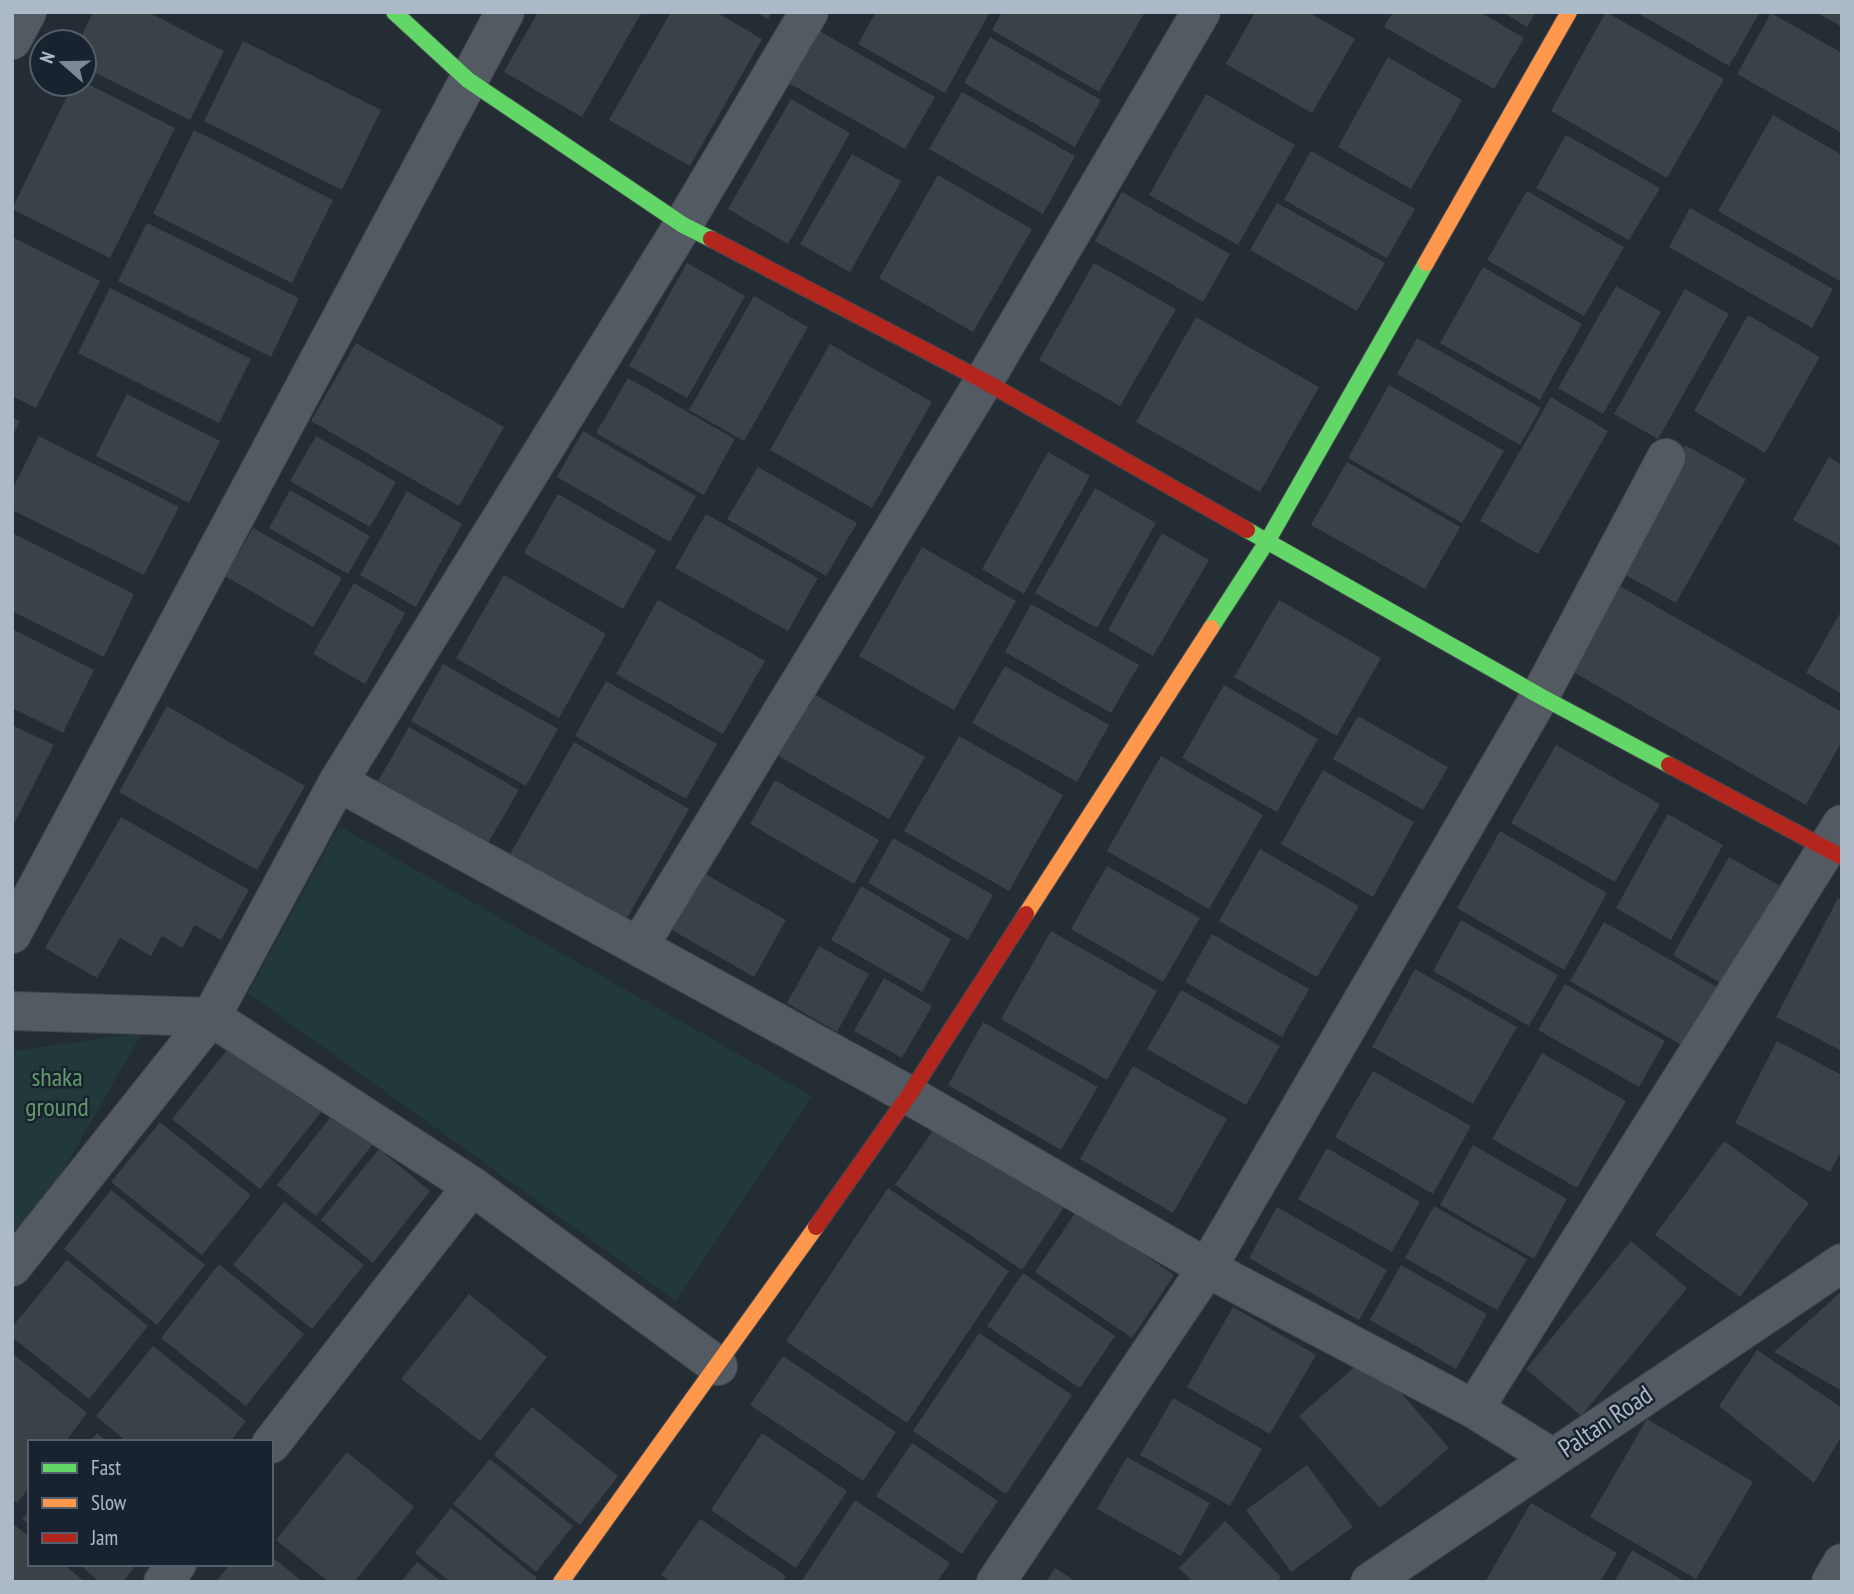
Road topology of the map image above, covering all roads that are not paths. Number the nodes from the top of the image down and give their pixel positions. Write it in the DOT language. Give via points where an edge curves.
graph roads {
  1 [pos="27,12"];
  2 [pos="394,12"];
  3 [pos="505,12"];
  4 [pos="809,12"];
  5 [pos="1201,12"];
  6 [pos="1569,12"];
  7 [pos="12,40"];
  8 [pos="468,80"];
  9 [pos="683,225"];
  10 [pos="984,381"];
  11 [pos="1666,458"];
  12 [pos="1268,540"];
  13 [pos="1540,696"];
  14 [pos="338,782"];
  15 [pos="1837,844"];
  16 [pos="12,934"];
  17 [pos="639,946"];
  18 [pos="12,1011"];
  19 [pos="211,1017"];
  20 [pos="909,1095"];
  21 [pos="472,1186"];
  22 [pos="1842,1263"];
  23 [pos="12,1267"];
  24 [pos="1207,1268"];
  25 [pos="718,1367"];
  26 [pos="1474,1409"];
  27 [pos="273,1441"];
  28 [pos="1551,1457"];
  29 [pos="1842,1563"];
  30 [pos="175,1566"];
  31 [pos="163,1582"];
  32 [pos="561,1582"];
  33 [pos="996,1582"];
  34 [pos="1370,1582"];
  35 [pos="1831,1582"];
  1 -- 7 [label="street"];
  2 -- 8 [label="street"];
  3 -- 8 [label="street"];
  4 -- 9 [label="street"];
  5 -- 10 [label="street"];
  6 -- 12 [label="street"];
  8 -- 9 [label="street"];
  8 -- 16 [label="street"];
  9 -- 10 [label="street"];
  9 -- 14 [label="street"];
  10 -- 12 [label="street"];
  10 -- 17 [label="street"];
  11 -- 13 [label="street"];
  12 -- 13 [label="street"];
  12 -- 20 [label="street"];
  13 -- 15 [label="street"];
  13 -- 24 [label="street"];
  14 -- 17 [label="street"];
  14 -- 19 [label="street"];
  15 -- 26 [label="street"];
  17 -- 20 [label="street"];
  18 -- 19 [label="street"];
  19 -- 21 [label="street"];
  19 -- 23 [label="street"];
  20 -- 24 [label="street"];
  20 -- 25 [label="street"];
  21 -- 25 [label="street"];
  21 -- 27 [label="street"];
  22 -- 28 [label="street, Paltan Road"];
  24 -- 26 [label="street"];
  24 -- 33 [label="street"];
  25 -- 32 [label="street"];
  26 -- 28 [label="street"];
  28 -- 34 [label="street, Paltan Road"];
  29 -- 35 [label="street"];
  30 -- 31 [label="street"];
}
